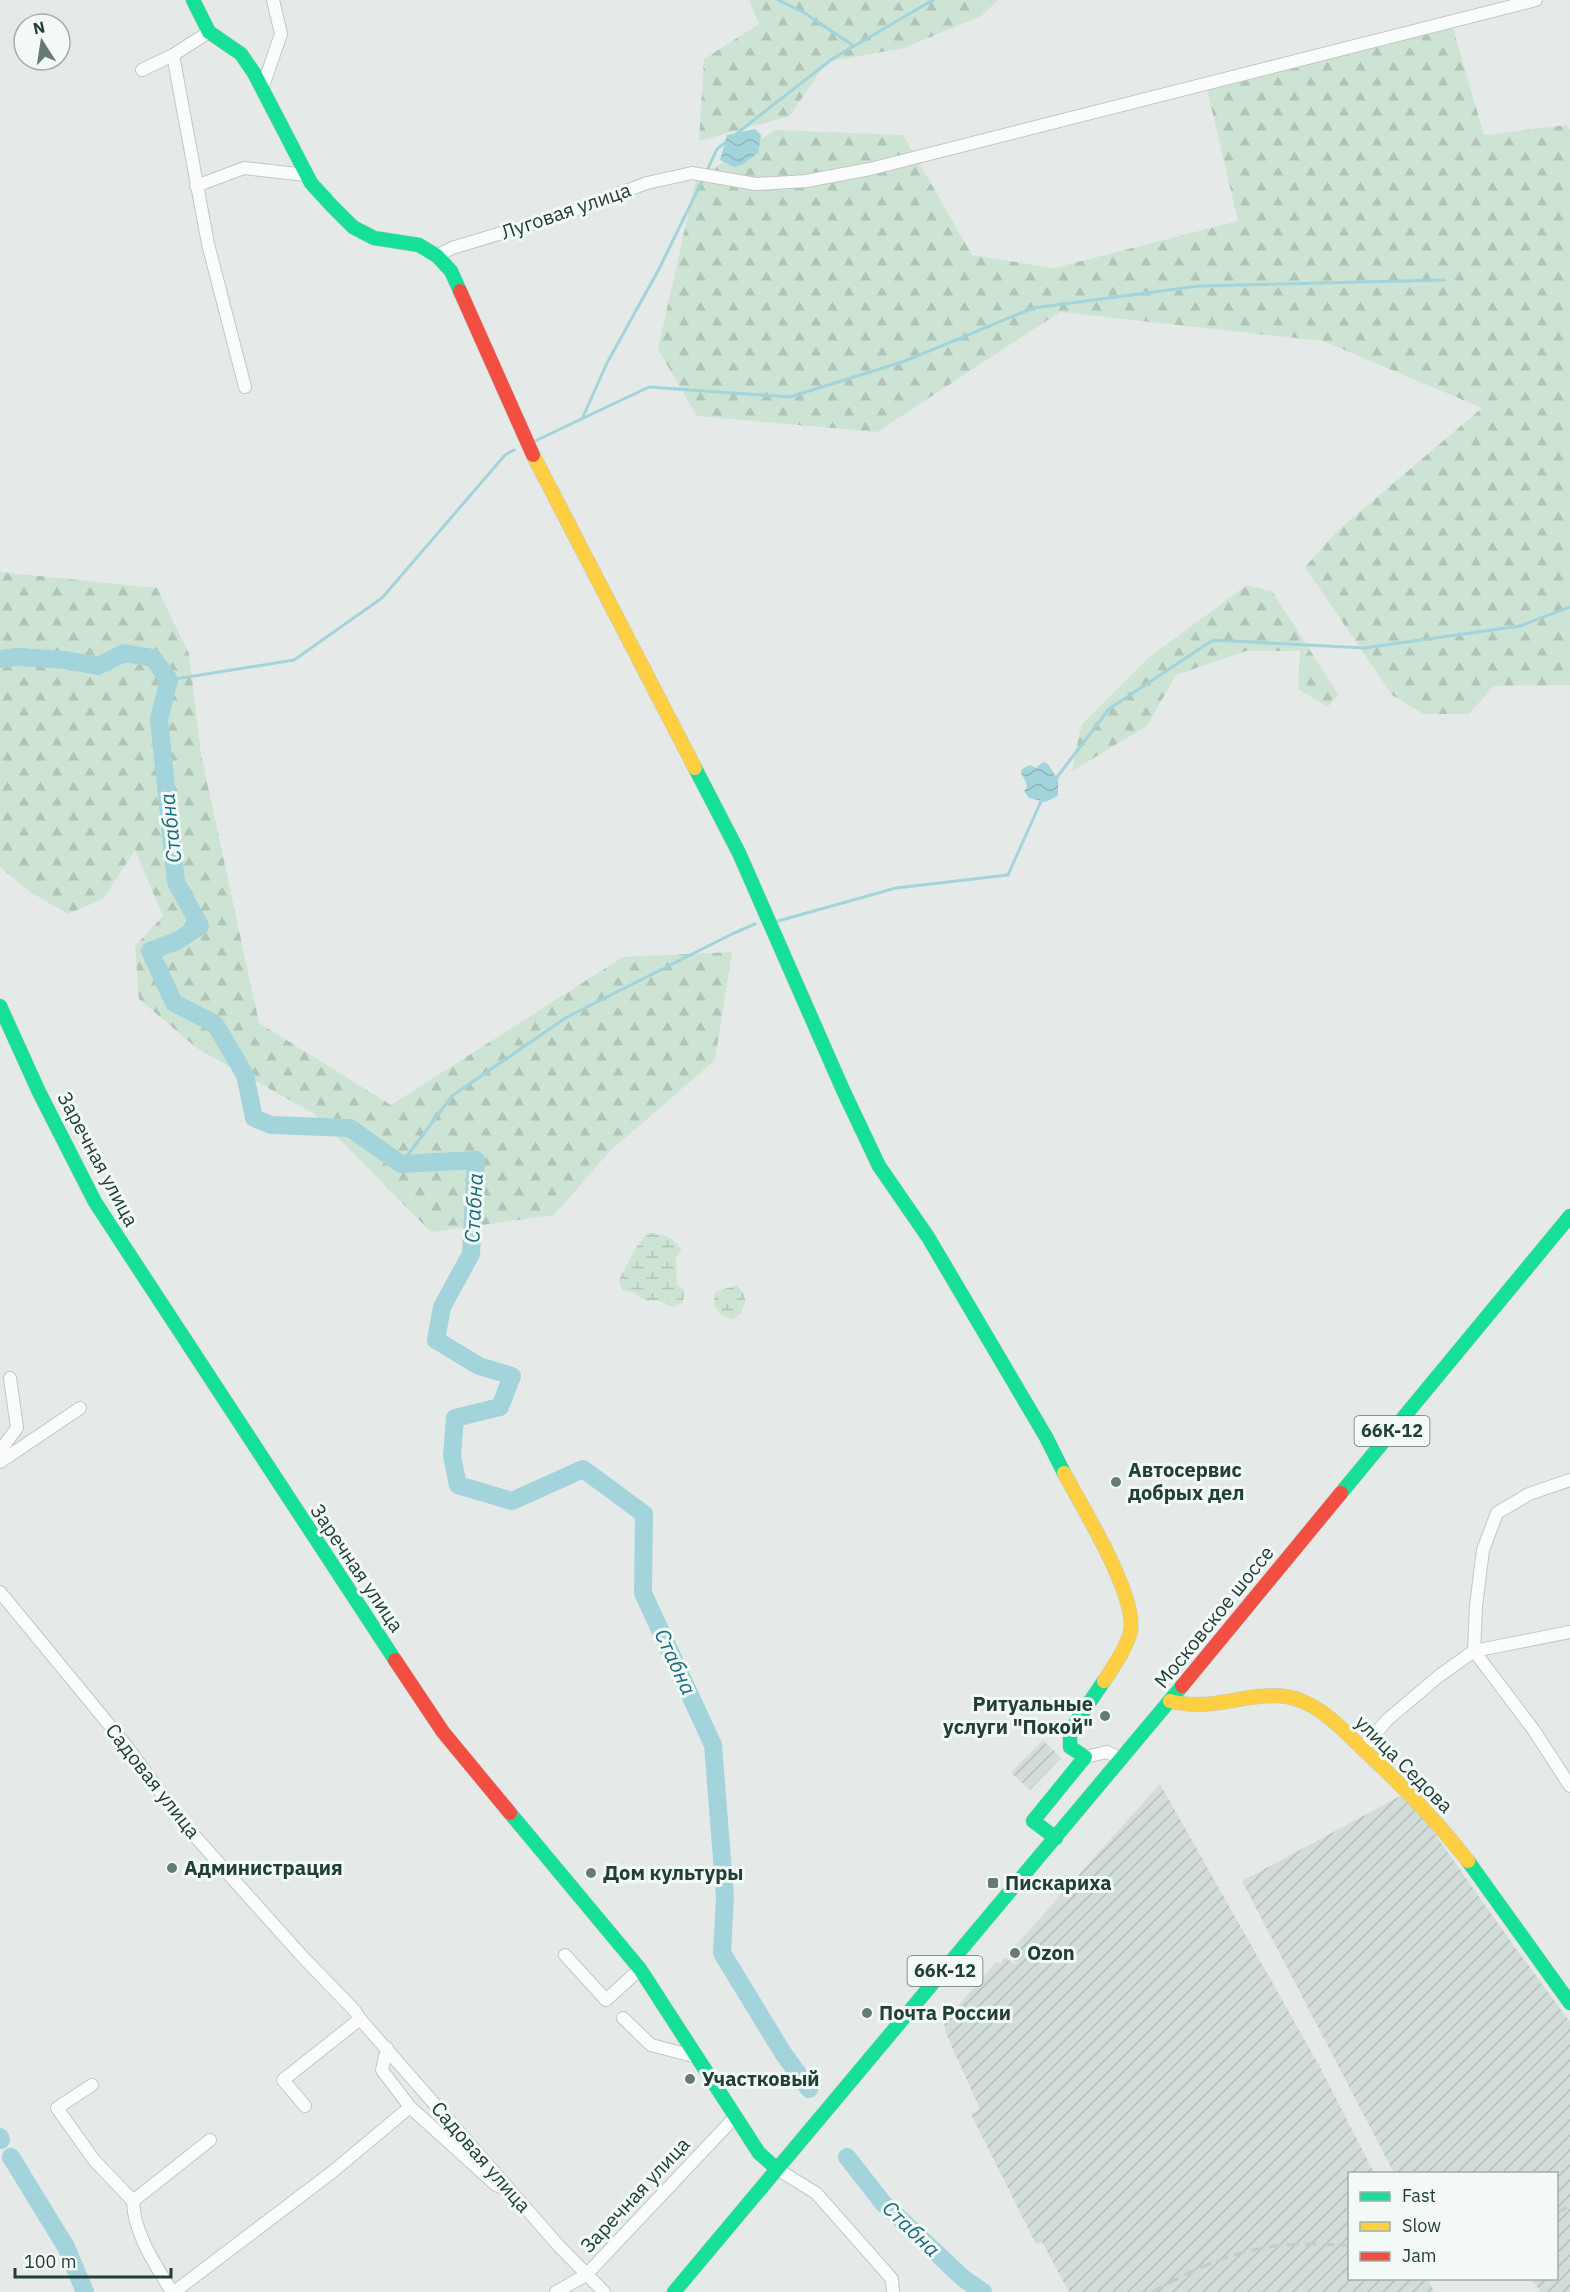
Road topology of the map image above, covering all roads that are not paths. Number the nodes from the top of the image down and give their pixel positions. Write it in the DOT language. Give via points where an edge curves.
graph roads {
  1 [pos="193,0"];
  2 [pos="273,0"];
  3 [pos="1536,0"];
  4 [pos="209,32"];
  5 [pos="173,55"];
  6 [pos="142,69"];
  7 [pos="262,89"];
  8 [pos="306,175"];
  9 [pos="196,186"];
  10 [pos="437,256"];
  11 [pos="245,387"];
  12 [pos="0,1006"];
  13 [pos="1570,1216"];
  14 [pos="10,1378"];
  15 [pos="80,1408"];
  16 [pos="0,1451"];
  17 [pos="0,1462"];
  18 [pos="1570,1480"];
  19 [pos="0,1592"];
  20 [pos="1570,1632"];
  21 [pos="1474,1651"];
  22 [pos="1170,1701"];
  23 [pos="1363,1748"];
  24 [pos="1085,1757"];
  25 [pos="1122,1760"];
  26 [pos="1570,1786"];
  27 [pos="1056,1838"];
  28 [pos="565,1955"];
  29 [pos="640,1969"];
  30 [pos="1570,2003"];
  31 [pos="623,2018"];
  32 [pos="360,2019"];
  33 [pos="387,2048"];
  34 [pos="697,2057"];
  35 [pos="92,2085"];
  36 [pos="304,2106"];
  37 [pos="410,2108"];
  38 [pos="735,2117"];
  39 [pos="210,2140"];
  40 [pos="777,2169"];
  41 [pos="510,2190"];
  42 [pos="133,2201"];
  43 [pos="586,2275"];
  44 [pos="173,2292"];
  45 [pos="556,2292"];
  46 [pos="604,2292"];
  47 [pos="674,2292"];
  48 [pos="893,2292"];
  1 -- 4 [label="street"];
  2 -- 7 [label="street" via="280,34"];
  3 -- 10 [label="street, Луговая улица" via="870,169 806,181 756,184 692,173 647,183"];
  4 -- 5 [label="street"];
  4 -- 7 [label="street" via="241,54"];
  5 -- 6 [label="street"];
  5 -- 9 [label="street"];
  7 -- 8 [label="street"];
  8 -- 9 [label="street" via="244,168"];
  8 -- 10 [label="street" via="353,227 374,238 419,245"];
  9 -- 11 [label="street"];
  10 -- 24 [label="street" via="451,271 523,435 739,853 879,1166 928,1236 1046,1437 1121,1582 1131,1614 1131,1631 1114,1666 1070,1731 1070,1747"];
  12 -- 29 [label="street, Заречная улица" via="95,1202 362,1611 443,1731"];
  13 -- 22 [label="street, Московское шоссе / 66К-12"];
  14 -- 16 [label="street" via="17,1428"];
  15 -- 17 [label="street"];
  18 -- 21 [label="street" via="1529,1494 1497,1513 1483,1550"];
  19 -- 32 [label="street, Садовая улица" via="125,1744 183,1823"];
  20 -- 21 [label="street"];
  21 -- 23 [label="street" via="1387,1720"];
  21 -- 26 [label="street"];
  22 -- 23 [label="street, улица Седова" via="1182,1706 1289,1697 1310,1705"];
  22 -- 25 [label="street, Московское шоссе / 66К-12"];
  23 -- 30 [label="street, улица Седова" via="1408,1790 1453,1842"];
  24 -- 25 [label="street" via="1107,1752"];
  24 -- 27 [label="street" via="1033,1821"];
  25 -- 27 [label="street, Московское шоссе / 66К-12"];
  27 -- 40 [label="street, Московское шоссе / 66К-12"];
  28 -- 29 [label="street" via="606,2000"];
  29 -- 34 [label="street, Заречная улица"];
  31 -- 34 [label="street" via="651,2045"];
  32 -- 33 [label="street, Садовая улица"];
  32 -- 36 [label="street" via="282,2080"];
  33 -- 37 [label="street" via="382,2070"];
  33 -- 41 [label="street, Садовая улица"];
  34 -- 38 [label="street, Заречная улица"];
  35 -- 42 [label="street, Садовая улица" via="57,2108 94,2160"];
  37 -- 41 [label="street" via="496,2185"];
  37 -- 44 [label="street, Садовая улица"];
  38 -- 40 [label="street, Заречная улица" via="759,2153"];
  38 -- 43 [label="street, Заречная улица"];
  39 -- 42 [label="street"];
  40 -- 47 [label="street, 66К-12"];
  40 -- 48 [label="street" via="816,2193 892,2279"];
  41 -- 43 [label="street, Садовая улица"];
  42 -- 44 [label="street, Садовая улица" via="146,2248"];
  43 -- 45 [label="street, Заречная улица"];
  43 -- 46 [label="street, Садовая улица"];
}
